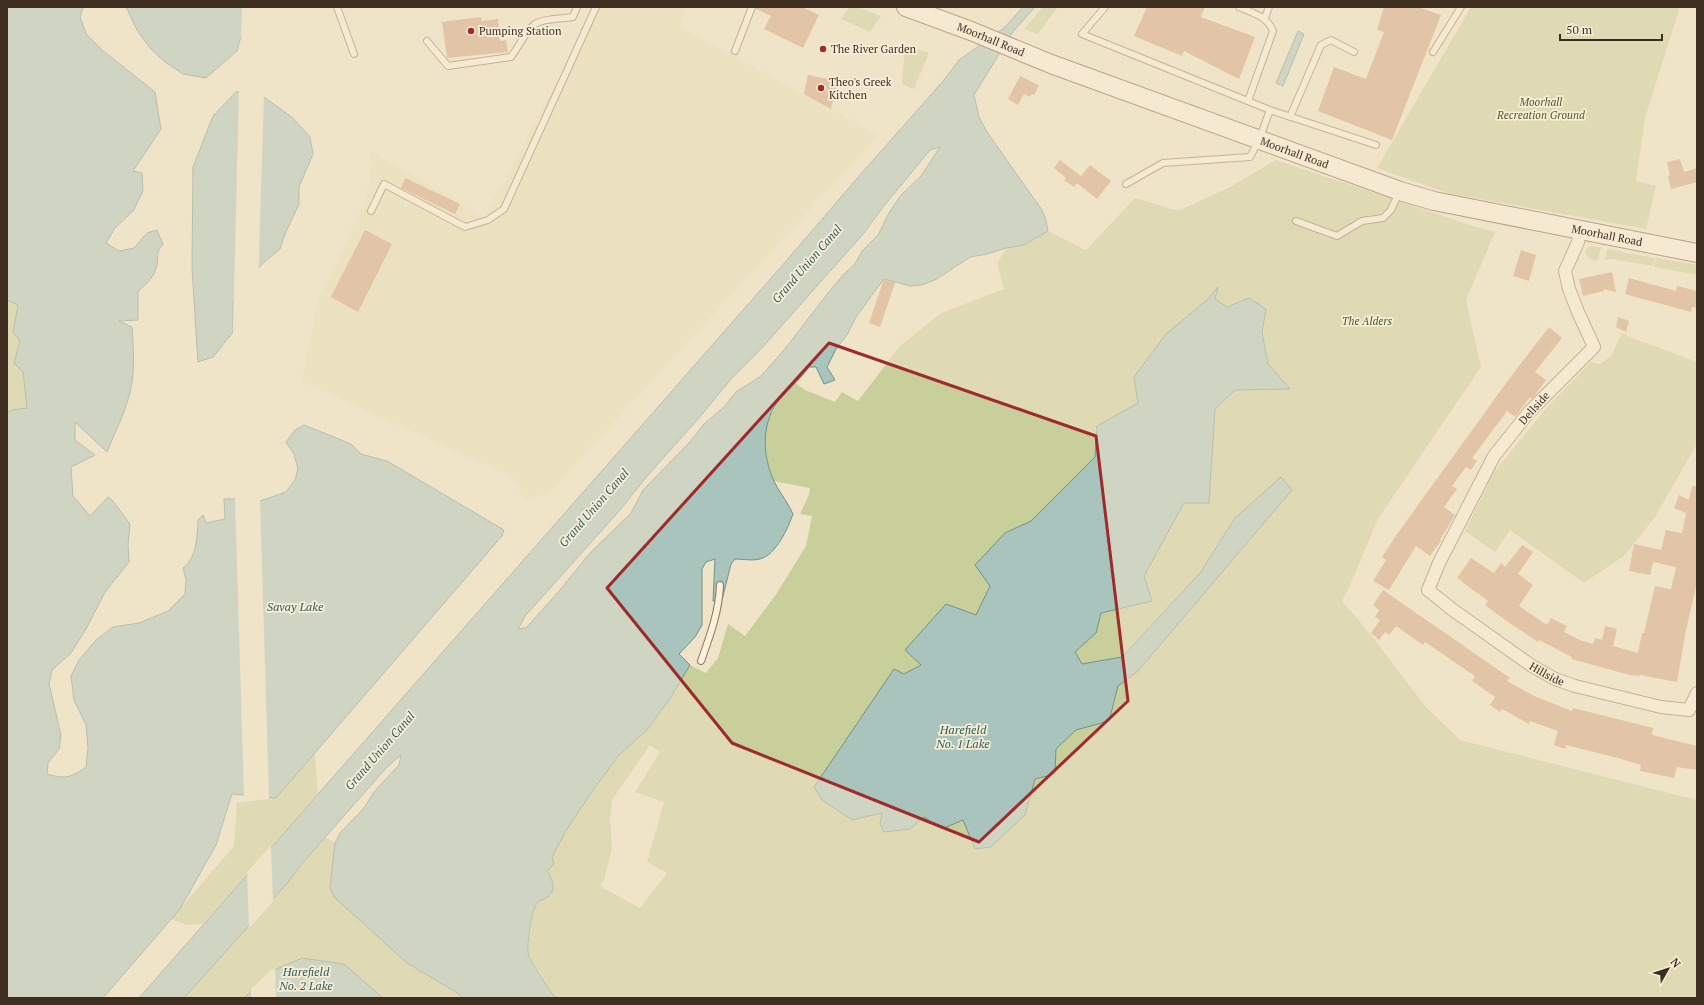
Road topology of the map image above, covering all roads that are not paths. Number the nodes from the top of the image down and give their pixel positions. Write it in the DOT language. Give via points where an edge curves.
graph roads {
  1 [pos="337,7"];
  2 [pos="577,7"];
  3 [pos="596,7"];
  4 [pos="752,7"];
  5 [pos="906,7"];
  6 [pos="1104,7"];
  7 [pos="1239,7"];
  8 [pos="1270,7"];
  9 [pos="1461,7"];
  10 [pos="1265,18"];
  11 [pos="427,41"];
  12 [pos="735,51"];
  13 [pos="1354,52"];
  14 [pos="1433,52"];
  15 [pos="354,54"];
  16 [pos="1248,101"];
  17 [pos="1270,110"];
  18 [pos="1290,117"];
  19 [pos="1259,140"];
  20 [pos="1376,146"];
  21 [pos="1126,184"];
  22 [pos="1400,191"];
  23 [pos="371,211"];
  24 [pos="1296,221"];
  25 [pos="1580,229"];
  26 [pos="1697,253"];
  27 [pos="720,585"];
  28 [pos="1428,590"];
  29 [pos="701,661"];
  30 [pos="1697,694"];
  1 -- 15 [label="lane"];
  2 -- 11 [label="lane" via="573,17 536,24 511,57 448,66"];
  3 -- 23 [label="lane" via="504,209 488,220 465,227 384,184"];
  4 -- 12 [label="lane"];
  5 -- 19 [label="street, Moorhall Road"];
  6 -- 16 [label="lane" via="1082,34"];
  7 -- 10 [label="lane"];
  8 -- 10 [label="lane"];
  9 -- 14 [label="lane"];
  10 -- 16 [label="lane" via="1273,31"];
  13 -- 18 [label="lane" via="1331,40 1321,45"];
  16 -- 17 [label="lane"];
  17 -- 18 [label="lane"];
  17 -- 19 [label="lane"];
  18 -- 20 [label="lane"];
  19 -- 21 [label="lane" via="1250,157 1163,163"];
  19 -- 22 [label="street, Moorhall Road"];
  22 -- 24 [label="lane" via="1391,210 1383,218 1362,221 1337,236"];
  22 -- 25 [label="street, Moorhall Road" via="1434,201"];
  25 -- 26 [label="street, Moorhall Road"];
  25 -- 28 [label="street, Dellside" via="1578,242 1565,271 1569,289 1594,347 1529,412 1494,456 1439,563"];
  27 -- 29 [label="lane" via="720,600 714,625"];
  28 -- 30 [label="street, Hillside" via="1532,666 1575,686 1661,707 1689,710"];
}
